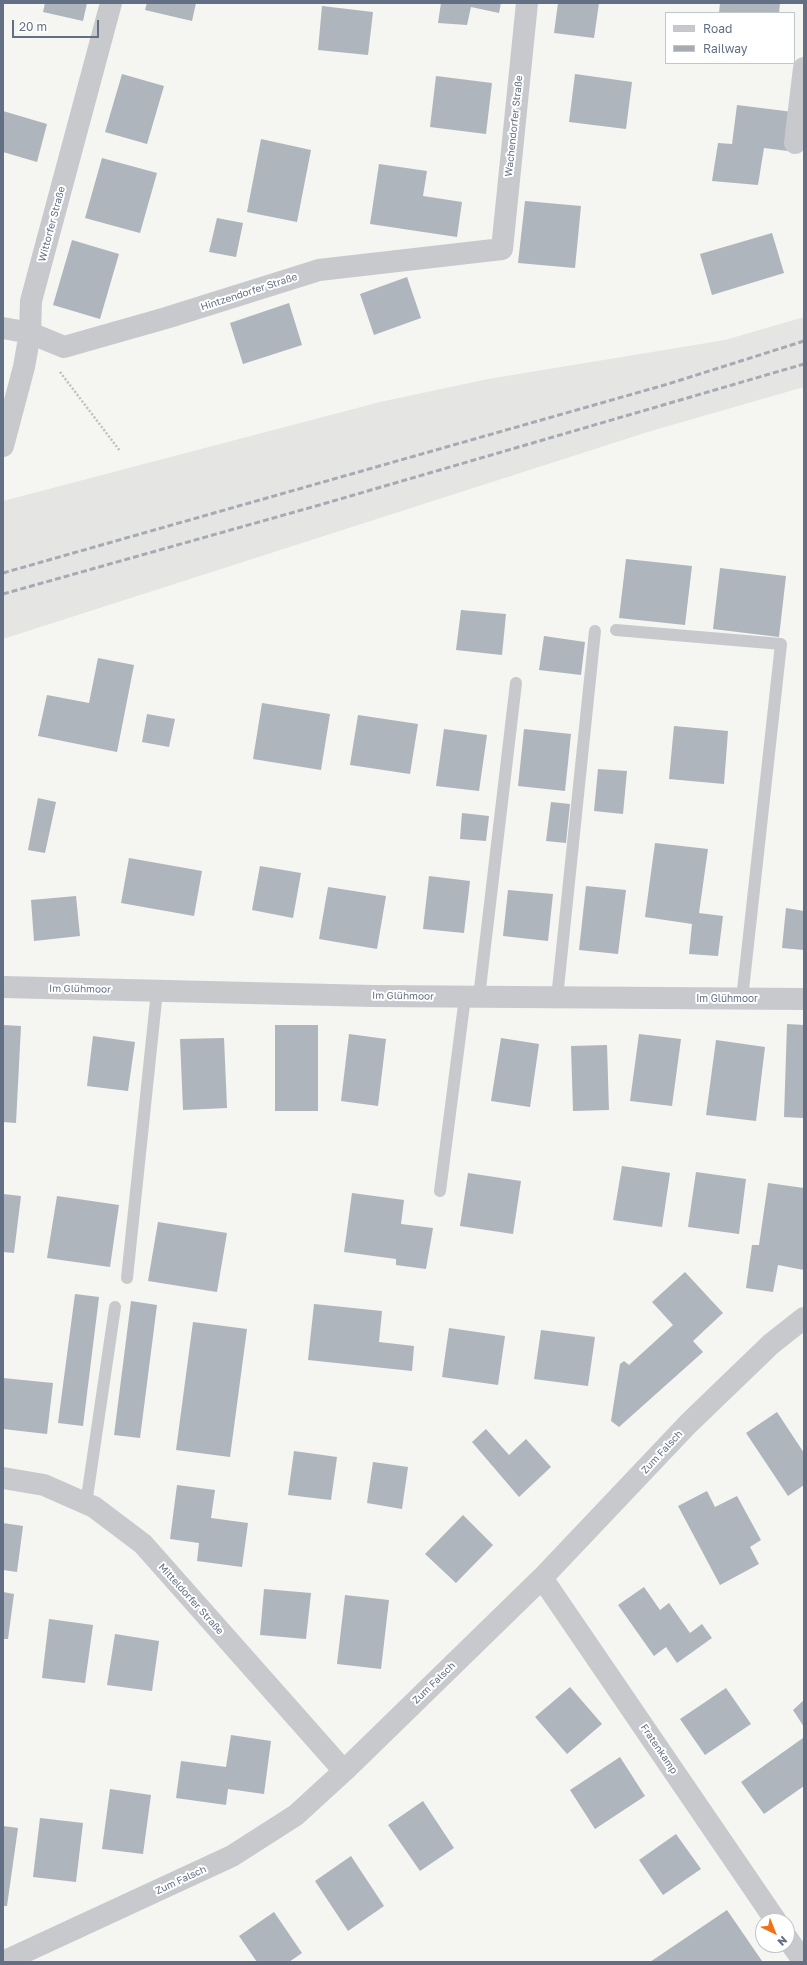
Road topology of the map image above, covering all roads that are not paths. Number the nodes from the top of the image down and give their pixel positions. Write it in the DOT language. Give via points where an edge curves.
graph roads {
  1 [pos="111,3"];
  2 [pos="527,3"];
  3 [pos="804,68"];
  4 [pos="796,143"];
  5 [pos="502,250"];
  6 [pos="3,328"];
  7 [pos="30,333"];
  8 [pos="3,446"];
  9 [pos="616,630"];
  10 [pos="595,631"];
  11 [pos="516,683"];
  12 [pos="3,987"];
  13 [pos="157,991"];
  14 [pos="472,997"];
  15 [pos="557,998"];
  16 [pos="742,999"];
  17 [pos="804,999"];
  18 [pos="440,1191"];
  19 [pos="127,1278"];
  20 [pos="115,1307"];
  21 [pos="804,1318"];
  22 [pos="3,1478"];
  23 [pos="86,1504"];
  24 [pos="542,1578"];
  25 [pos="344,1771"];
  26 [pos="771,1913"];
  27 [pos="795,1949"];
  28 [pos="3,1962"];
  29 [pos="804,1962"];
  1 -- 7 [label="street, Wittorfer Straße" via="31,301"];
  2 -- 5 [label="street, Wachendorfer Straße"];
  3 -- 4 [label="street"];
  5 -- 7 [label="street, Hintzendorfer Straße" via="319,270 64,347"];
  6 -- 7 [label="street, Hintzendorfer Straße"];
  7 -- 8 [label="street, Wittorfer Straße" via="24,367"];
  9 -- 16 [label="lane" via="781,644"];
  10 -- 15 [label="lane"];
  11 -- 14 [label="lane"];
  12 -- 13 [label="street, Im Glühmoor"];
  13 -- 14 [label="street, Im Glühmoor"];
  13 -- 19 [label="lane"];
  14 -- 15 [label="street, Im Glühmoor"];
  14 -- 18 [label="lane"];
  15 -- 16 [label="street, Im Glühmoor"];
  16 -- 17 [label="street, Im Glühmoor"];
  20 -- 23 [label="lane"];
  21 -- 24 [label="street, Zum Falsch" via="771,1344 688,1424"];
  22 -- 23 [label="street, Mitteldorfer Straße" via="44,1485"];
  23 -- 25 [label="street, Mitteldorfer Straße" via="94,1507 143,1544"];
  24 -- 25 [label="street, Zum Falsch"];
  24 -- 26 [label="street, Fratenkamp"];
  25 -- 28 [label="street, Zum Falsch" via="296,1815 232,1856"];
  27 -- 29 [label="street"];
}
